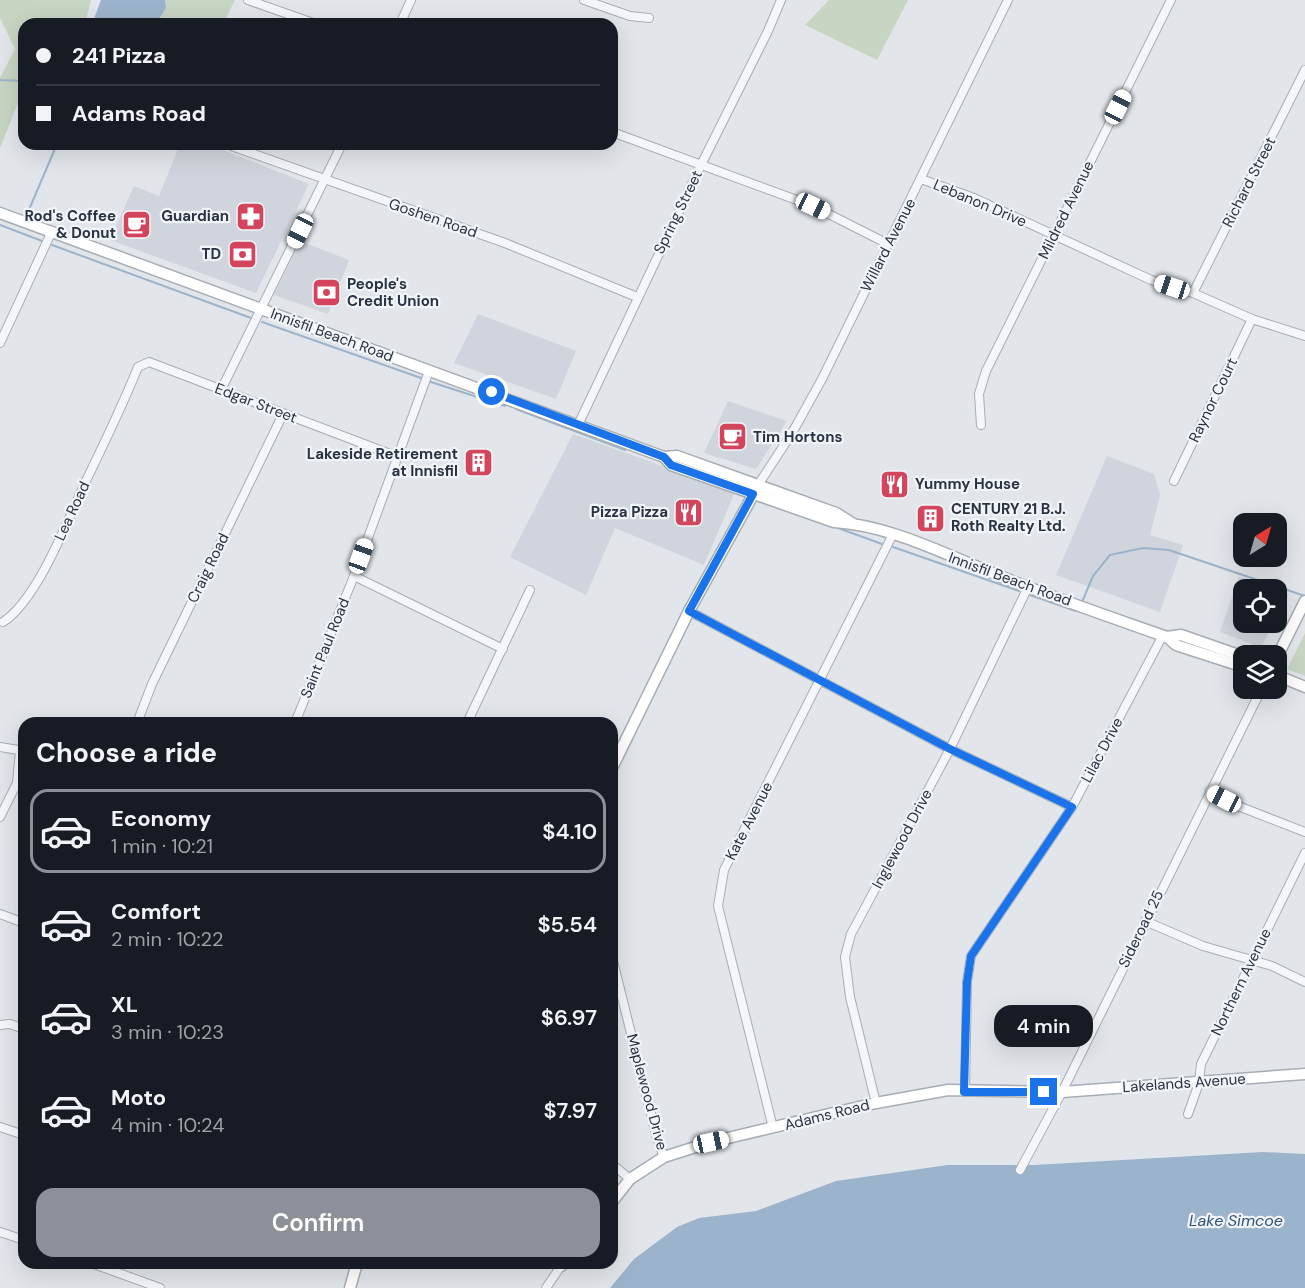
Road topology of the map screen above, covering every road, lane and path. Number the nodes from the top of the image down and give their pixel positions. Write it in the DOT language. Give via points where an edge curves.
graph roads {
  1 [pos="248,0"];
  2 [pos="411,0"];
  3 [pos="584,0"];
  4 [pos="781,0"];
  5 [pos="1008,0"];
  6 [pos="1171,0"];
  7 [pos="299,18"];
  8 [pos="403,18"];
  9 [pos="649,18"];
  10 [pos="1305,70"];
  11 [pos="618,134"];
  12 [pos="242,150"];
  13 [pos="339,150"];
  14 [pos="701,165"];
  15 [pos="921,179"];
  16 [pos="324,180"];
  17 [pos="0,213"];
  18 [pos="52,231"];
  19 [pos="1054,235"];
  20 [pos="888,244"];
  21 [pos="1193,293"];
  22 [pos="637,297"];
  23 [pos="262,309"];
  24 [pos="1252,319"];
  25 [pos="1305,336"];
  26 [pos="0,343"];
  27 [pos="429,371"];
  28 [pos="221,390"];
  29 [pos="129,391"];
  30 [pos="283,414"];
  31 [pos="578,425"];
  32 [pos="981,425"];
  33 [pos="398,457"];
  34 [pos="1174,481"];
  35 [pos="756,489"];
  36 [pos="893,534"];
  37 [pos="354,576"];
  38 [pos="1028,587"];
  39 [pos="530,590"];
  40 [pos="1305,601"];
  41 [pos="689,611"];
  42 [pos="3,622"];
  43 [pos="1165,636"];
  44 [pos="1283,645"];
  45 [pos="503,649"];
  46 [pos="1233,653"];
  47 [pos="1233,663"];
  48 [pos="1287,680"];
  49 [pos="820,681"];
  50 [pos="1305,687"];
  51 [pos="1256,699"];
  52 [pos="139,717"];
  53 [pos="297,717"];
  54 [pos="470,717"];
  55 [pos="0,747"];
  56 [pos="950,749"];
  57 [pos="18,750"];
  58 [pos="618,756"];
  59 [pos="18,777"];
  60 [pos="1210,791"];
  61 [pos="1072,807"];
  62 [pos="0,817"];
  63 [pos="1305,832"];
  64 [pos="1305,853"];
  65 [pos="0,914"];
  66 [pos="18,921"];
  67 [pos="1145,921"];
  68 [pos="1250,960"];
  69 [pos="618,981"];
  70 [pos="1305,982"];
  71 [pos="0,1025"];
  72 [pos="18,1027"];
  73 [pos="1305,1074"];
  74 [pos="1199,1083"];
  75 [pos="964,1092"];
  76 [pos="1062,1092"];
  77 [pos="876,1103"];
  78 [pos="1188,1114"];
  79 [pos="0,1126"];
  80 [pos="773,1128"];
  81 [pos="18,1133"];
  82 [pos="664,1157"];
  83 [pos="618,1169"];
  84 [pos="1020,1170"];
  85 [pos="630,1179"];
  86 [pos="618,1194"];
  87 [pos="0,1232"];
  88 [pos="18,1238"];
  89 [pos="108,1269"];
  90 [pos="354,1269"];
  91 [pos="558,1269"];
  92 [pos="160,1288"];
  93 [pos="350,1288"];
  94 [pos="546,1288"];
  1 -- 7 [label="street"];
  2 -- 8 [label="street"];
  3 -- 9 [label="street" via="630,16"];
  4 -- 14 [label="street, Spring Street"];
  5 -- 15 [label="street, Willard Avenue"];
  6 -- 19 [label="street, Mildred Avenue"];
  10 -- 21 [label="street, Richard Street"];
  11 -- 14 [label="street"];
  12 -- 16 [label="street, Goshen Road"];
  13 -- 16 [label="street"];
  14 -- 20 [label="street" via="813,206"];
  14 -- 22 [label="street, Spring Street"];
  15 -- 19 [label="street, Lebanon Drive" via="974,198"];
  15 -- 20 [label="street, Willard Avenue"];
  16 -- 22 [label="street, Goshen Road" via="505,243"];
  16 -- 23 [label="street"];
  17 -- 18 [label="main road, Innisfil Beach Road"];
  18 -- 23 [label="main road, Innisfil Beach Road"];
  18 -- 26 [label="street"];
  19 -- 21 [label="street, Lebanon Drive" via="1151,280"];
  19 -- 32 [label="street, Mildred Avenue" via="986,371 979,394"];
  20 -- 35 [label="street, Willard Avenue" via="822,379"];
  21 -- 24 [label="street, Lebanon Drive"];
  22 -- 31 [label="street, Spring Street"];
  23 -- 27 [label="main road, Innisfil Beach Road"];
  23 -- 28 [label="street"];
  24 -- 25 [label="street, Lebanon Drive"];
  24 -- 34 [label="street, Raynor Court"];
  27 -- 31 [label="main road, Innisfil Beach Road"];
  27 -- 33 [label="street, Saint Paul Road"];
  28 -- 29 [label="street, Edgar Street" via="148,362 138,367"];
  28 -- 30 [label="street, Edgar Street"];
  29 -- 42 [label="street, Lea Road" via="54,549 28,596 14,615"];
  30 -- 33 [label="street, Edgar Street"];
  30 -- 52 [label="street, Craig Road"];
  31 -- 35 [label="main road, Innisfil Beach Road" via="664,457 671,465"];
  33 -- 37 [label="street, Saint Paul Road"];
  35 -- 36 [label="main road, Innisfil Beach Road" via="834,522"];
  35 -- 41 [label="main road"];
  36 -- 38 [label="main road, Innisfil Beach Road"];
  36 -- 49 [label="street, Kate Avenue"];
  37 -- 45 [label="street"];
  37 -- 53 [label="street, Saint Paul Road"];
  38 -- 43 [label="main road, Innisfil Beach Road"];
  38 -- 56 [label="street, Inglewood Drive"];
  39 -- 45 [label="street"];
  40 -- 44 [label="main road"];
  41 -- 49 [label="street"];
  41 -- 58 [label="main road"];
  43 -- 46 [label="main road, Innisfil Beach Road" via="1181,635"];
  43 -- 47 [label="main road, Innisfil Beach Road" via="1176,645"];
  43 -- 61 [label="street, Lilac Drive"];
  45 -- 54 [label="street"];
  48 -- 50 [label="main road"];
  49 -- 56 [label="street"];
  49 -- 80 [label="street, Kate Avenue" via="724,870 719,888 718,906"];
  51 -- 60 [label="street, Sideroad 25"];
  55 -- 57 [label="street"];
  56 -- 61 [label="street"];
  56 -- 77 [label="street, Inglewood Drive" via="851,934 845,957 850,997"];
  59 -- 62 [label="street"];
  60 -- 63 [label="street"];
  60 -- 67 [label="street, Sideroad 25"];
  61 -- 75 [label="street, Lilac Drive" via="971,956"];
  64 -- 68 [label="street, Northern Avenue"];
  65 -- 66 [label="street"];
  67 -- 68 [label="street" via="1203,946"];
  67 -- 76 [label="street, Sideroad 25"];
  68 -- 70 [label="street"];
  68 -- 74 [label="street, Northern Avenue" via="1201,1064"];
  69 -- 82 [label="street, Maplewood Drive"];
  71 -- 72 [label="street"];
  73 -- 74 [label="main road, Lakelands Avenue"];
  74 -- 76 [label="main road, Lakelands Avenue"];
  74 -- 78 [label="street, Northern Avenue"];
  75 -- 76 [label="main road, Adams Road"];
  75 -- 77 [label="main road, Adams Road" via="948,1090"];
  76 -- 84 [label="street, Sideroad 25"];
  77 -- 80 [label="main road, Adams Road"];
  79 -- 81 [label="street"];
  80 -- 82 [label="main road, Adams Road"];
  82 -- 85 [label="main road, Adams Road"];
  83 -- 85 [label="street"];
  85 -- 86 [label="main road, Adams Road"];
  87 -- 88 [label="street"];
  89 -- 92 [label="street"];
  90 -- 93 [label="main road"];
  91 -- 94 [label="street"];
}
